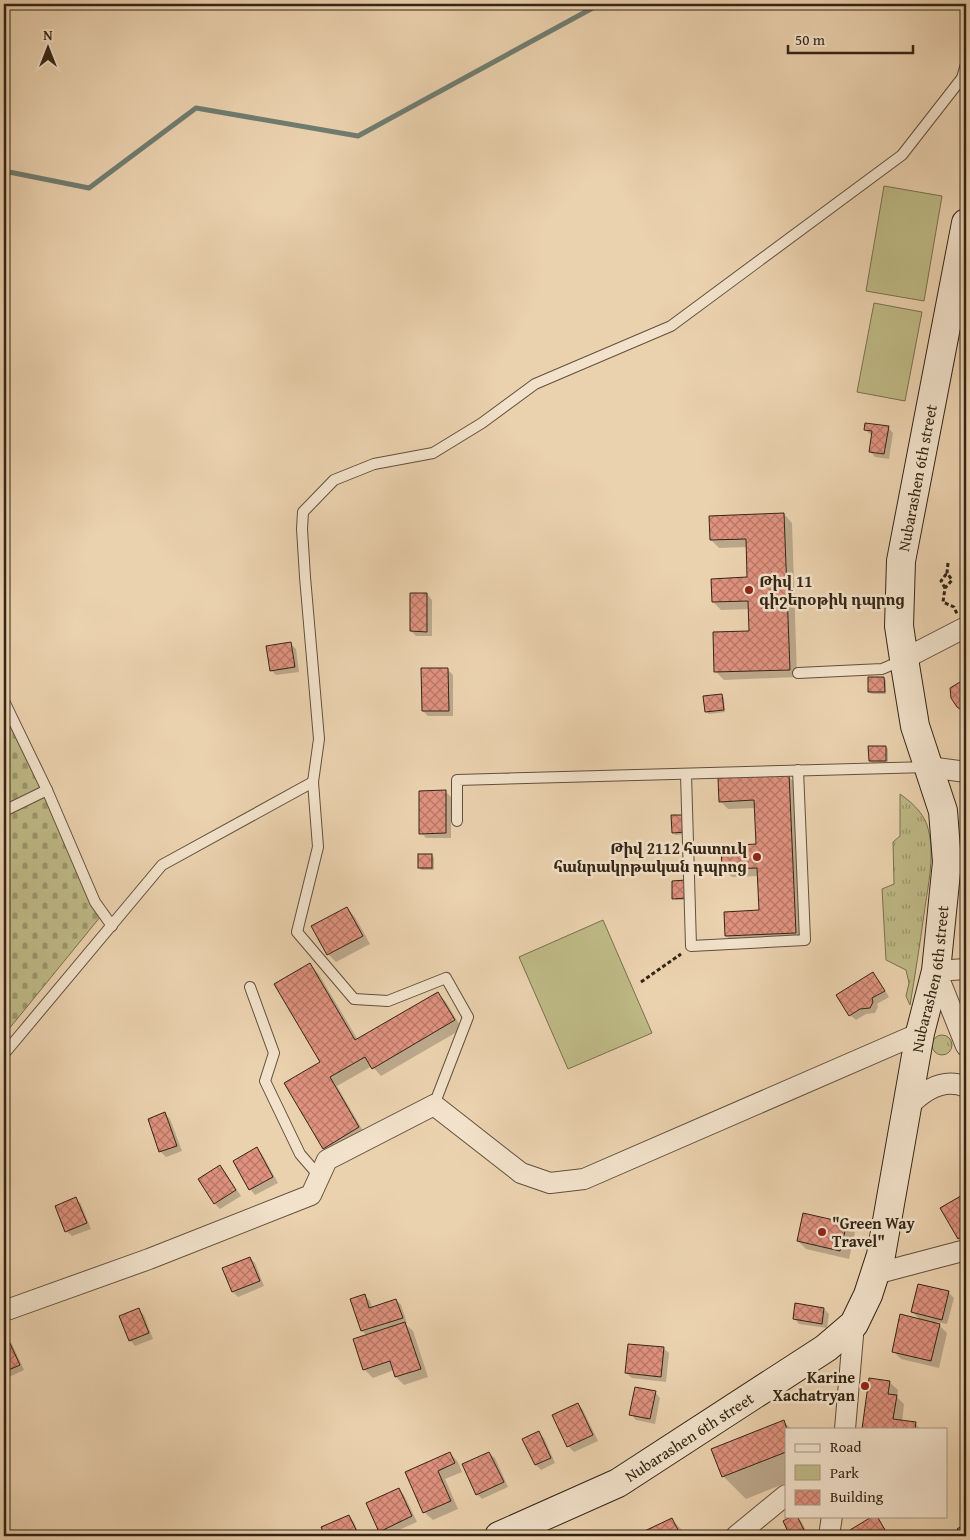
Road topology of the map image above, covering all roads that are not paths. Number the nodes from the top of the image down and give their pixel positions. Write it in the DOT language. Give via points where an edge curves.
graph roads {
  1 [pos="966,64"];
  2 [pos="966,222"];
  3 [pos="966,627"];
  4 [pos="904,659"];
  5 [pos="798,673"];
  6 [pos="4,701"];
  7 [pos="929,767"];
  8 [pos="798,770"];
  9 [pos="966,772"];
  10 [pos="686,774"];
  11 [pos="313,782"];
  12 [pos="47,790"];
  13 [pos="4,811"];
  14 [pos="457,820"];
  15 [pos="112,926"];
  16 [pos="966,969"];
  17 [pos="936,971"];
  18 [pos="250,987"];
  19 [pos="920,1033"];
  20 [pos="966,1046"];
  21 [pos="4,1054"];
  22 [pos="966,1086"];
  23 [pos="434,1105"];
  24 [pos="908,1107"];
  25 [pos="320,1176"];
  26 [pos="966,1250"];
  27 [pos="875,1274"];
  28 [pos="4,1311"];
  29 [pos="854,1324"];
  30 [pos="845,1428"];
  31 [pos="785,1496"];
  32 [pos="832,1518"];
  33 [pos="499,1536"];
  34 [pos="736,1536"];
  35 [pos="829,1536"];
  1 -- 11 [label="lane" via="962,78 902,155 671,326 536,384 433,453 374,464 334,480 303,512 305,577 319,740"];
  2 -- 4 [label="main road, Nubarashen 6th street" via="902,561 899,626"];
  3 -- 4 [label="street"];
  4 -- 5 [label="lane" via="882,669"];
  4 -- 7 [label="main road, Nubarashen 6th street" via="915,726"];
  6 -- 12 [label="lane"];
  7 -- 8 [label="lane"];
  7 -- 9 [label="street"];
  7 -- 17 [label="main road, Nubarashen 6th street" via="943,811 947,862"];
  8 -- 10 [label="lane"];
  8 -- 10 [label="lane" via="805,940 691,946"];
  10 -- 14 [label="lane" via="457,780"];
  11 -- 15 [label="lane" via="162,865"];
  11 -- 23 [label="lane" via="318,847 296,932 354,999 388,1001 446,978 468,1017"];
  12 -- 13 [label="lane"];
  12 -- 15 [label="lane" via="95,902"];
  15 -- 21 [label="lane"];
  16 -- 17 [label="street"];
  17 -- 19 [label="main road, Nubarashen 6th street"];
  17 -- 20 [label="street"];
  18 -- 25 [label="lane" via="274,1052 265,1081 300,1154"];
  19 -- 23 [label="street" via="584,1179 550,1183 521,1172"];
  19 -- 24 [label="main road, Nubarashen 6th street"];
  22 -- 24 [label="street" via="951,1084 929,1088"];
  23 -- 25 [label="street" via="327,1160"];
  24 -- 27 [label="main road, Nubarashen 6th street"];
  25 -- 28 [label="street" via="311,1195 149,1259"];
  26 -- 27 [label="street"];
  27 -- 29 [label="main road, Nubarashen 6th street"];
  29 -- 30 [label="street"];
  29 -- 33 [label="main road, Nubarashen 6th street" via="826,1348 618,1483"];
  31 -- 34 [label="street"];
  32 -- 35 [label="street"];
}
